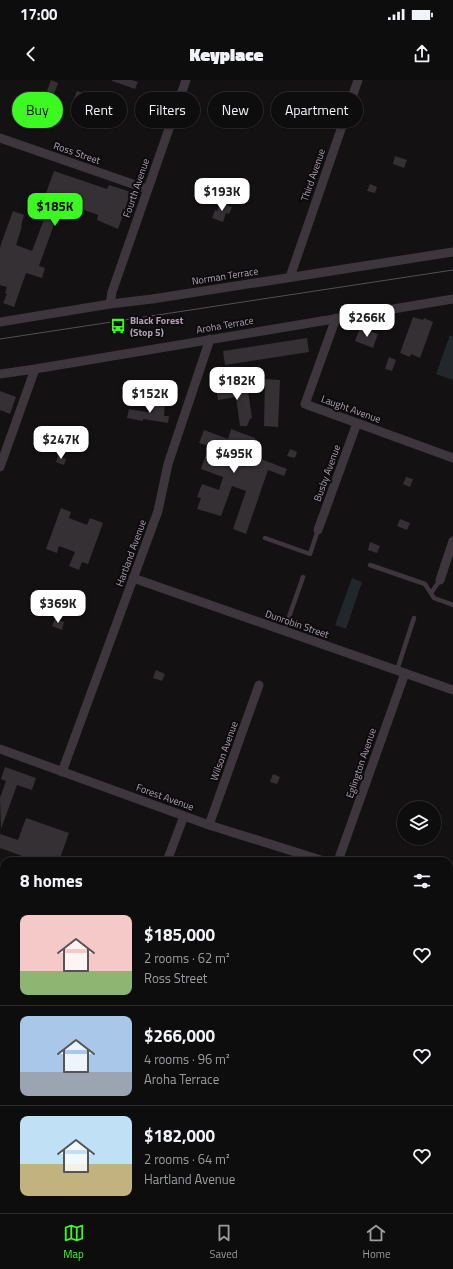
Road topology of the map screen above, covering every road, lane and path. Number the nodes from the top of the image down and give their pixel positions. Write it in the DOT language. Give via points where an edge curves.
graph roads {
  1 [pos="186,80"];
  2 [pos="358,80"];
  3 [pos="0,138"];
  4 [pos="147,189"];
  5 [pos="453,252"];
  6 [pos="290,277"];
  7 [pos="453,299"];
  8 [pos="110,304"];
  9 [pos="336,318"];
  10 [pos="0,322"];
  11 [pos="210,339"];
  12 [pos="35,369"];
  13 [pos="0,374"];
  14 [pos="357,423"];
  15 [pos="453,458"];
  16 [pos="0,467"];
  17 [pos="318,530"];
  18 [pos="265,538"];
  19 [pos="453,541"];
  20 [pos="370,565"];
  21 [pos="303,577"];
  22 [pos="133,578"];
  23 [pos="440,580"];
  24 [pos="431,593"];
  25 [pos="453,605"];
  26 [pos="414,618"];
  27 [pos="284,631"];
  28 [pos="401,672"];
  29 [pos="259,684"];
  30 [pos="453,690"];
  31 [pos="0,749"];
  32 [pos="62,772"];
  33 [pos="184,816"];
  34 [pos="209,825"];
  35 [pos="169,857"];
  36 [pos="307,857"];
  37 [pos="339,857"];
  1 -- 4 [label="street, Fourth Avenue"];
  2 -- 6 [label="street, Third Avenue"];
  3 -- 4 [label="street, Ross Street"];
  4 -- 8 [label="street, Fourth Avenue"];
  5 -- 6 [label="street, Norman Terrace"];
  6 -- 8 [label="street, Norman Terrace"];
  7 -- 9 [label="street, Aroha Terrace"];
  8 -- 10 [label="street, Norman Terrace"];
  9 -- 11 [label="street, Aroha Terrace"];
  9 -- 14 [label="street, Laught Avenue" via="305,404"];
  11 -- 12 [label="street, Aroha Terrace"];
  11 -- 22 [label="street, Hartland Avenue" via="168,464 158,511"];
  12 -- 13 [label="street, Aroha Terrace"];
  12 -- 16 [label="street"];
  14 -- 15 [label="street, Laught Avenue"];
  14 -- 17 [label="street, Busby Avenue"];
  17 -- 18 [label="lane" via="310,554"];
  19 -- 23 [label="street"];
  20 -- 24 [label="lane" via="425,584"];
  21 -- 27 [label="lane"];
  22 -- 27 [label="street, Dunrobin Street"];
  22 -- 32 [label="street, Hartland Avenue"];
  23 -- 24 [label="lane"];
  24 -- 25 [label="lane" via="434,598"];
  26 -- 28 [label="lane"];
  27 -- 28 [label="street, Dunrobin Street"];
  28 -- 30 [label="street, Dunrobin Street"];
  28 -- 37 [label="street, Eglington Avenue"];
  29 -- 34 [label="street, Wilson Avenue"];
  31 -- 32 [label="street, Forest Avenue"];
  32 -- 33 [label="street, Forest Avenue"];
  33 -- 34 [label="street, Forest Avenue"];
  33 -- 35 [label="street"];
  34 -- 36 [label="street, Forest Avenue"];
}
